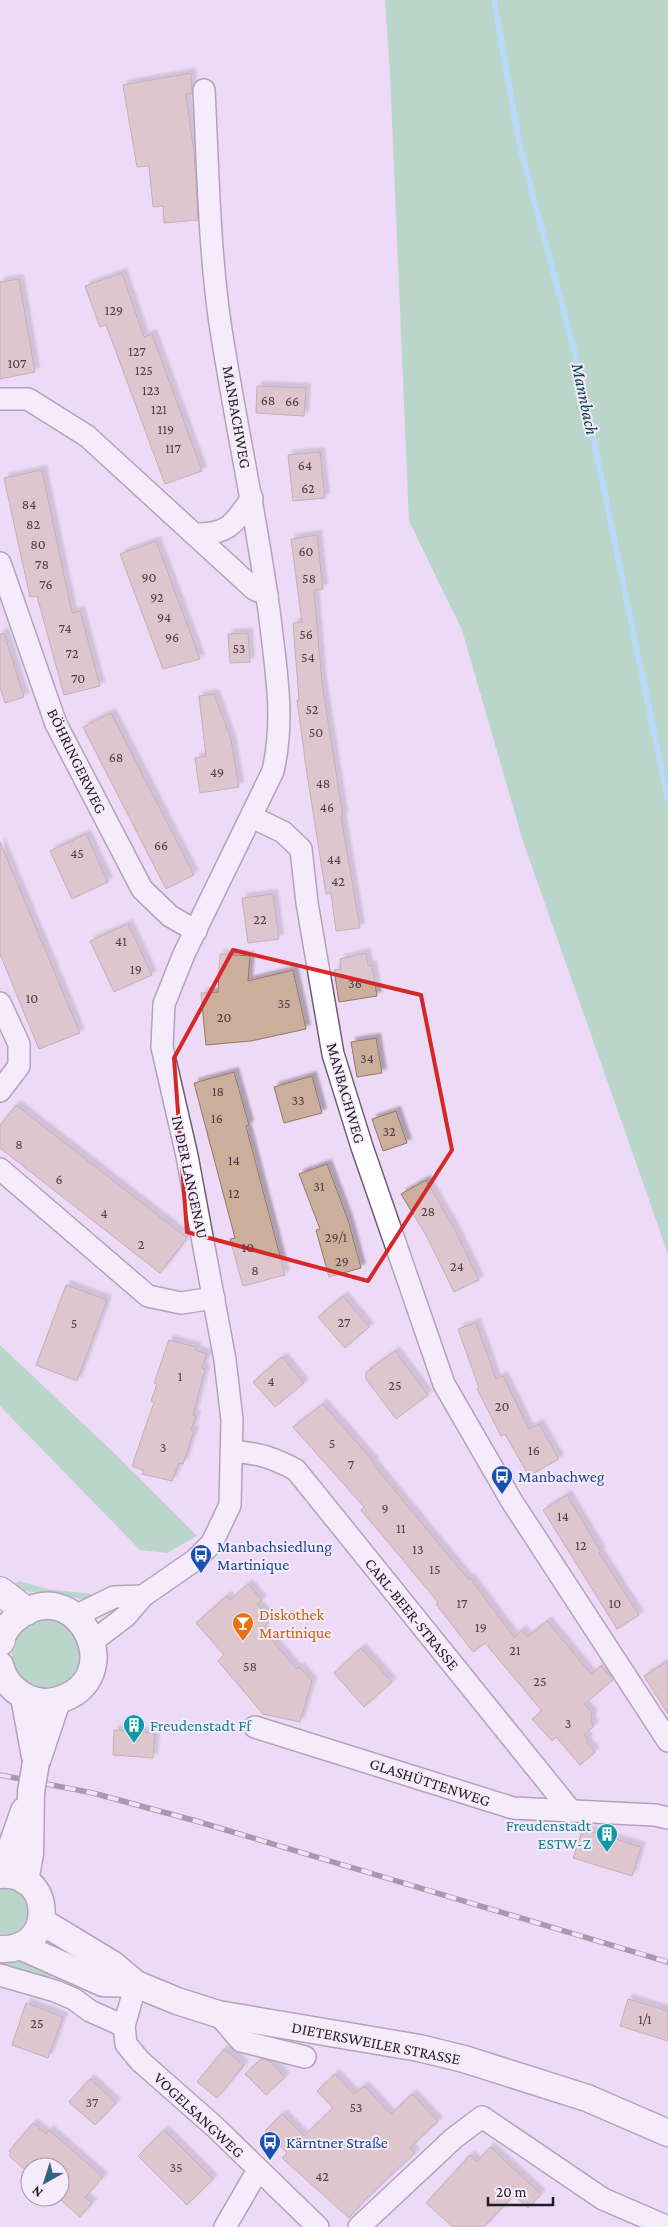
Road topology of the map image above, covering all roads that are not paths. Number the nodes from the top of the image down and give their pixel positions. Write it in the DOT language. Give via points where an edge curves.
graph roads {
  1 [pos="204,90"];
  2 [pos="0,400"];
  3 [pos="252,498"];
  4 [pos="194,534"];
  5 [pos="0,563"];
  6 [pos="267,595"];
  7 [pos="279,743"];
  8 [pos="252,816"];
  9 [pos="196,931"];
  10 [pos="0,1003"];
  11 [pos="0,1091"];
  12 [pos="0,1169"];
  13 [pos="214,1298"];
  14 [pos="232,1452"];
  15 [pos="0,1591"];
  16 [pos="143,1596"];
  17 [pos="26,1611"];
  18 [pos="75,1616"];
  19 [pos="92,1642"];
  20 [pos="1,1657"];
  21 [pos="24,1697"];
  22 [pos="56,1701"];
  23 [pos="255,1727"];
  24 [pos="668,1741"];
  25 [pos="36,1762"];
  26 [pos="571,1811"];
  27 [pos="668,1818"];
  28 [pos="14,1867"];
  29 [pos="41,1921"];
  30 [pos="10,1948"];
  31 [pos="0,1975"];
  32 [pos="136,1984"];
  33 [pos="218,2014"];
  34 [pos="124,2026"];
  35 [pos="306,2057"];
  36 [pos="668,2133"];
  37 [pos="258,2170"];
  38 [pos="225,2227"];
  39 [pos="318,2227"];
  40 [pos="359,2227"];
  41 [pos="668,2227"];
  1 -- 3 [label="street, MANBACHWEG" via="213,257 220,322"];
  2 -- 4 [label="street" via="28,399 87,436"];
  3 -- 4 [label="street" via="235,522 214,534"];
  3 -- 6 [label="street, MANBACHWEG"];
  4 -- 6 [label="street" via="254,589"];
  5 -- 9 [label="street, BÖHRINGERWEG" via="56,724 142,889 170,916"];
  6 -- 7 [label="street, MANBACHWEG" via="280,719"];
  7 -- 8 [label="street, IN DER LANGENAU" via="273,771"];
  8 -- 9 [label="street, IN DER LANGENAU"];
  8 -- 24 [label="street, MANBACHWEG" via="283,832 301,849 333,1054 444,1384 511,1500"];
  9 -- 13 [label="street, IN DER LANGENAU" via="164,1004 162,1047"];
  10 -- 11 [label="street" via="19,1044 19,1066"];
  12 -- 13 [label="street" via="148,1296 181,1302"];
  13 -- 14 [label="street, IN DER LANGENAU" via="231,1410"];
  14 -- 16 [label="street, IN DER LANGENAU" via="230,1505 212,1543 195,1560"];
  14 -- 26 [label="street, CARL-BEER-STRASSE" via="271,1457 296,1470"];
  15 -- 17 [label="main road"];
  16 -- 18 [label="street" via="114,1597"];
  16 -- 19 [label="street, IN DER LANGENAU" via="126,1616"];
  17 -- 18 [label="street" via="51,1607"];
  17 -- 20 [label="street" via="6,1628"];
  18 -- 19 [label="street" via="86,1628"];
  19 -- 22 [label="street" via="93,1664 87,1679 76,1692"];
  20 -- 21 [label="street" via="10,1685"];
  21 -- 22 [label="street" via="40,1702"];
  21 -- 25 [label="street"];
  22 -- 25 [label="street"];
  23 -- 26 [label="street, GLASHÜTTENWEG" via="513,1808"];
  25 -- 28 [label="street, bridge"];
  26 -- 27 [label="street, GLASHÜTTENWEG"];
  28 -- 29 [label="street" via="40,1898"];
  29 -- 30 [label="street" via="37,1931"];
  29 -- 32 [label="street, DIETERSWEILER STRASSE" via="112,1964"];
  30 -- 32 [label="street, DIETERSWEILER STRASSE" via="104,1983"];
  31 -- 34 [label="street" via="55,1990"];
  32 -- 33 [label="street, DIETERSWEILER STRASSE"];
  32 -- 34 [label="street"];
  33 -- 35 [label="street" via="241,2041"];
  33 -- 36 [label="street, DIETERSWEILER STRASSE" via="464,2059 587,2098"];
  34 -- 37 [label="street, VOGELSANGWEG" via="126,2044 140,2061"];
  37 -- 38 [label="street"];
  37 -- 39 [label="street, VOGELSANGWEG"];
  40 -- 41 [label="street" via="454,2138 482,2117 603,2199"];
}
